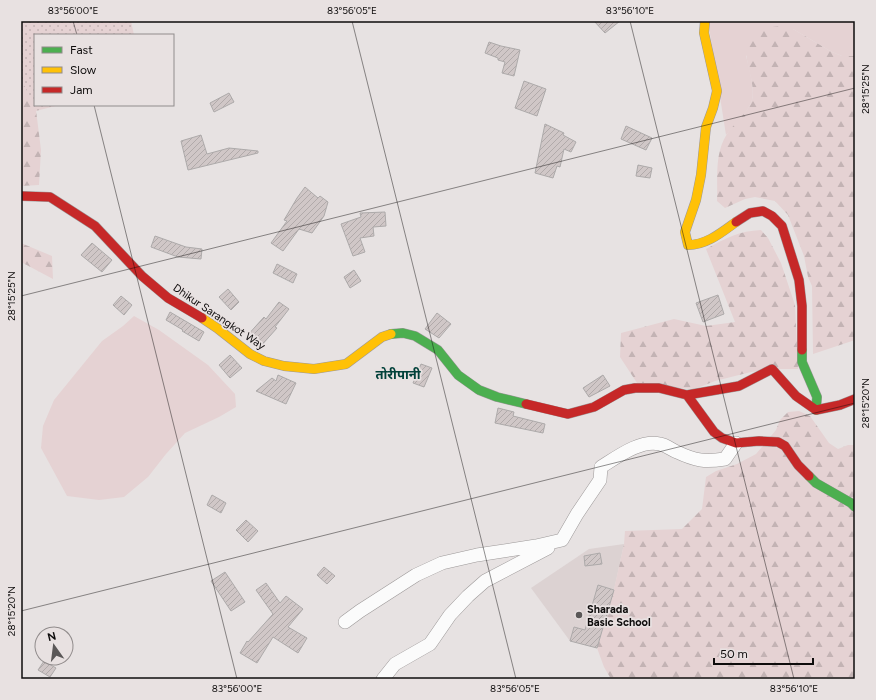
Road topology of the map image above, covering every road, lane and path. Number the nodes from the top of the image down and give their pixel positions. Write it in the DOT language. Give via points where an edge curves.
graph roads {
  1 [pos="704,21"];
  2 [pos="21,196"];
  3 [pos="687,395"];
  4 [pos="855,399"];
  5 [pos="816,410"];
  6 [pos="736,443"];
  7 [pos="855,507"];
  8 [pos="562,540"];
  9 [pos="345,622"];
  10 [pos="383,679"];
  1 -- 5 [label="street" via="704,32 717,91 706,127 697,194 685,232 688,244 697,245 713,238 750,213 763,211 782,226 799,280 802,306 802,362 817,396"];
  2 -- 3 [label="street, Dhikur Sarangkot Way" via="50,197 95,226 142,276 168,298 264,361 314,369 332,367 346,364 382,337 402,333 415,336 438,350 458,375 479,390 556,412 568,414 594,407 624,390 635,388 659,388"];
  3 -- 5 [label="street" via="738,386 772,369 796,396"];
  3 -- 6 [label="street" via="714,432"];
  4 -- 5 [label="street"];
  6 -- 7 [label="street" via="778,442 785,446 798,465 816,483"];
  6 -- 8 [label="street" via="726,459 708,462 689,458 660,444 642,445 626,451 601,467 600,480"];
  8 -- 9 [label="street" via="442,563 416,575"];
  8 -- 10 [label="street" via="485,581 450,615 430,644 395,664"];
}
